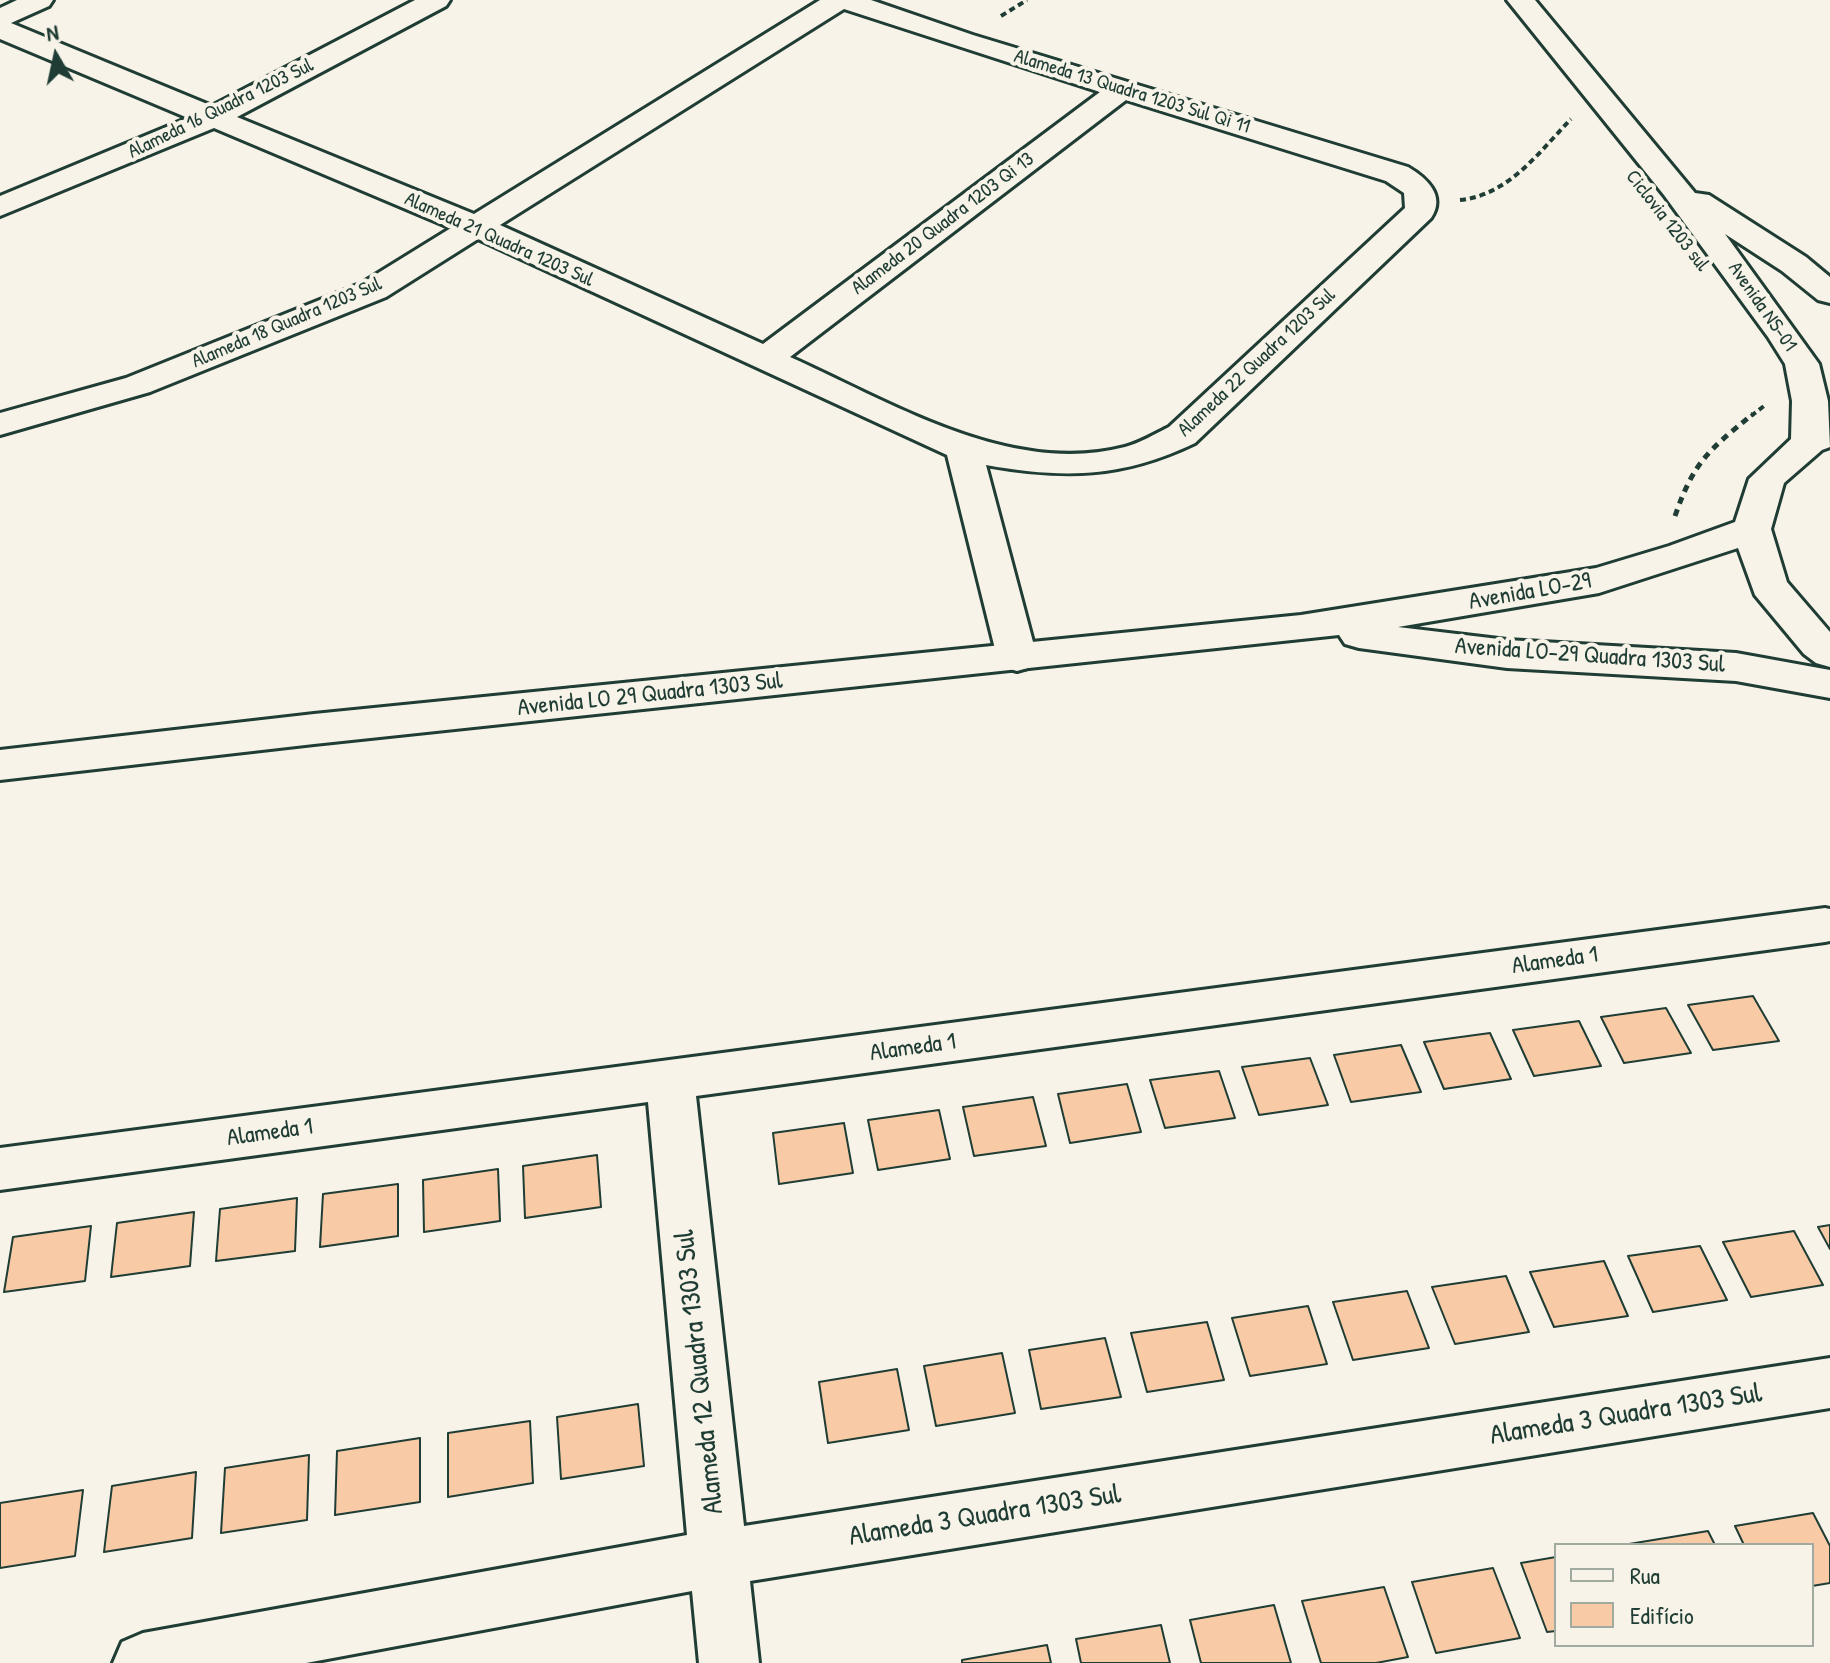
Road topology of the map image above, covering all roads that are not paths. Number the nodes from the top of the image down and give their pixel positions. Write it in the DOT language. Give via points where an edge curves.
graph roads {
  1 [pos="39,0"];
  2 [pos="436,0"];
  3 [pos="841,0"];
  4 [pos="1521,0"];
  5 [pos="0,18"];
  6 [pos="0,29"];
  7 [pos="1123,89"];
  8 [pos="211,119"];
  9 [pos="1675,188"];
  10 [pos="1421,193"];
  11 [pos="0,207"];
  12 [pos="477,227"];
  13 [pos="1830,293"];
  14 [pos="764,360"];
  15 [pos="0,424"];
  16 [pos="1819,438"];
  17 [pos="980,452"];
  18 [pos="1752,529"];
  19 [pos="1301,628"];
  20 [pos="1830,653"];
  21 [pos="1017,657"];
  22 [pos="1830,684"];
  23 [pos="0,765"];
  24 [pos="1825,925"];
  25 [pos="670,1080"];
  26 [pos="0,1169"];
  27 [pos="1830,1383"];
  28 [pos="719,1558"];
  29 [pos="143,1663"];
  30 [pos="729,1663"];
  1 -- 5 [label="street"];
  2 -- 8 [label="street, Alameda 16 Quadra 1203 Sul"];
  3 -- 7 [label="street, Alameda 13 Quadra 1203 Sul Qi 11"];
  3 -- 12 [label="street, Alameda 18 Quadra 1203 Sul"];
  4 -- 9 [label="street, Avenida NS-01"];
  6 -- 8 [label="street, Alameda 21 Quadra 1203 Sul"];
  7 -- 10 [label="street, Alameda 13 Quadra 1203 Sul Qi 11" via="1397,174"];
  7 -- 14 [label="street, Alameda 20 Quadra 1203 Qi 13"];
  8 -- 11 [label="street, Alameda 16 Quadra 1203 Sul"];
  8 -- 12 [label="street, Alameda 21 Quadra 1203 Sul"];
  9 -- 13 [label="street, Avenida NS-01"];
  9 -- 16 [label="street, Avenida NS-01" via="1802,364"];
  10 -- 17 [label="street, Alameda 22 Quadra 1203 Sul" via="1420,211 1182,435 1137,455 1081,465"];
  12 -- 14 [label="street, Alameda 21 Quadra 1203 Sul"];
  12 -- 15 [label="street, Alameda 18 Quadra 1203 Sul" via="374,290 138,385"];
  14 -- 17 [label="street, Alameda 21 Quadra 1203 Sul"];
  16 -- 18 [label="street" via="1767,479"];
  17 -- 21 [label="street"];
  18 -- 19 [label="street, Avenida LO-29" via="1599,580"];
  18 -- 20 [label="street" via="1769,586"];
  19 -- 21 [label="street, Avenida LO 29 Quadra 1303 Sul"];
  19 -- 22 [label="street, Avenida LO-29 Quadra 1303 Sul" via="1521,655 1736,667"];
  21 -- 23 [label="street, Avenida LO 29 Quadra 1303 Sul"];
  24 -- 25 [label="street, Alameda 1"];
  25 -- 26 [label="street, Alameda 1"];
  25 -- 28 [label="street, Alameda 12 Quadra 1303 Sul"];
  27 -- 28 [label="street, Alameda 3 Quadra 1303 Sul"];
  28 -- 29 [label="street, Alameda 3 Quadra 1303 Sul"];
  28 -- 30 [label="street, Alameda 12 Quadra 1303 Sul"];
}
